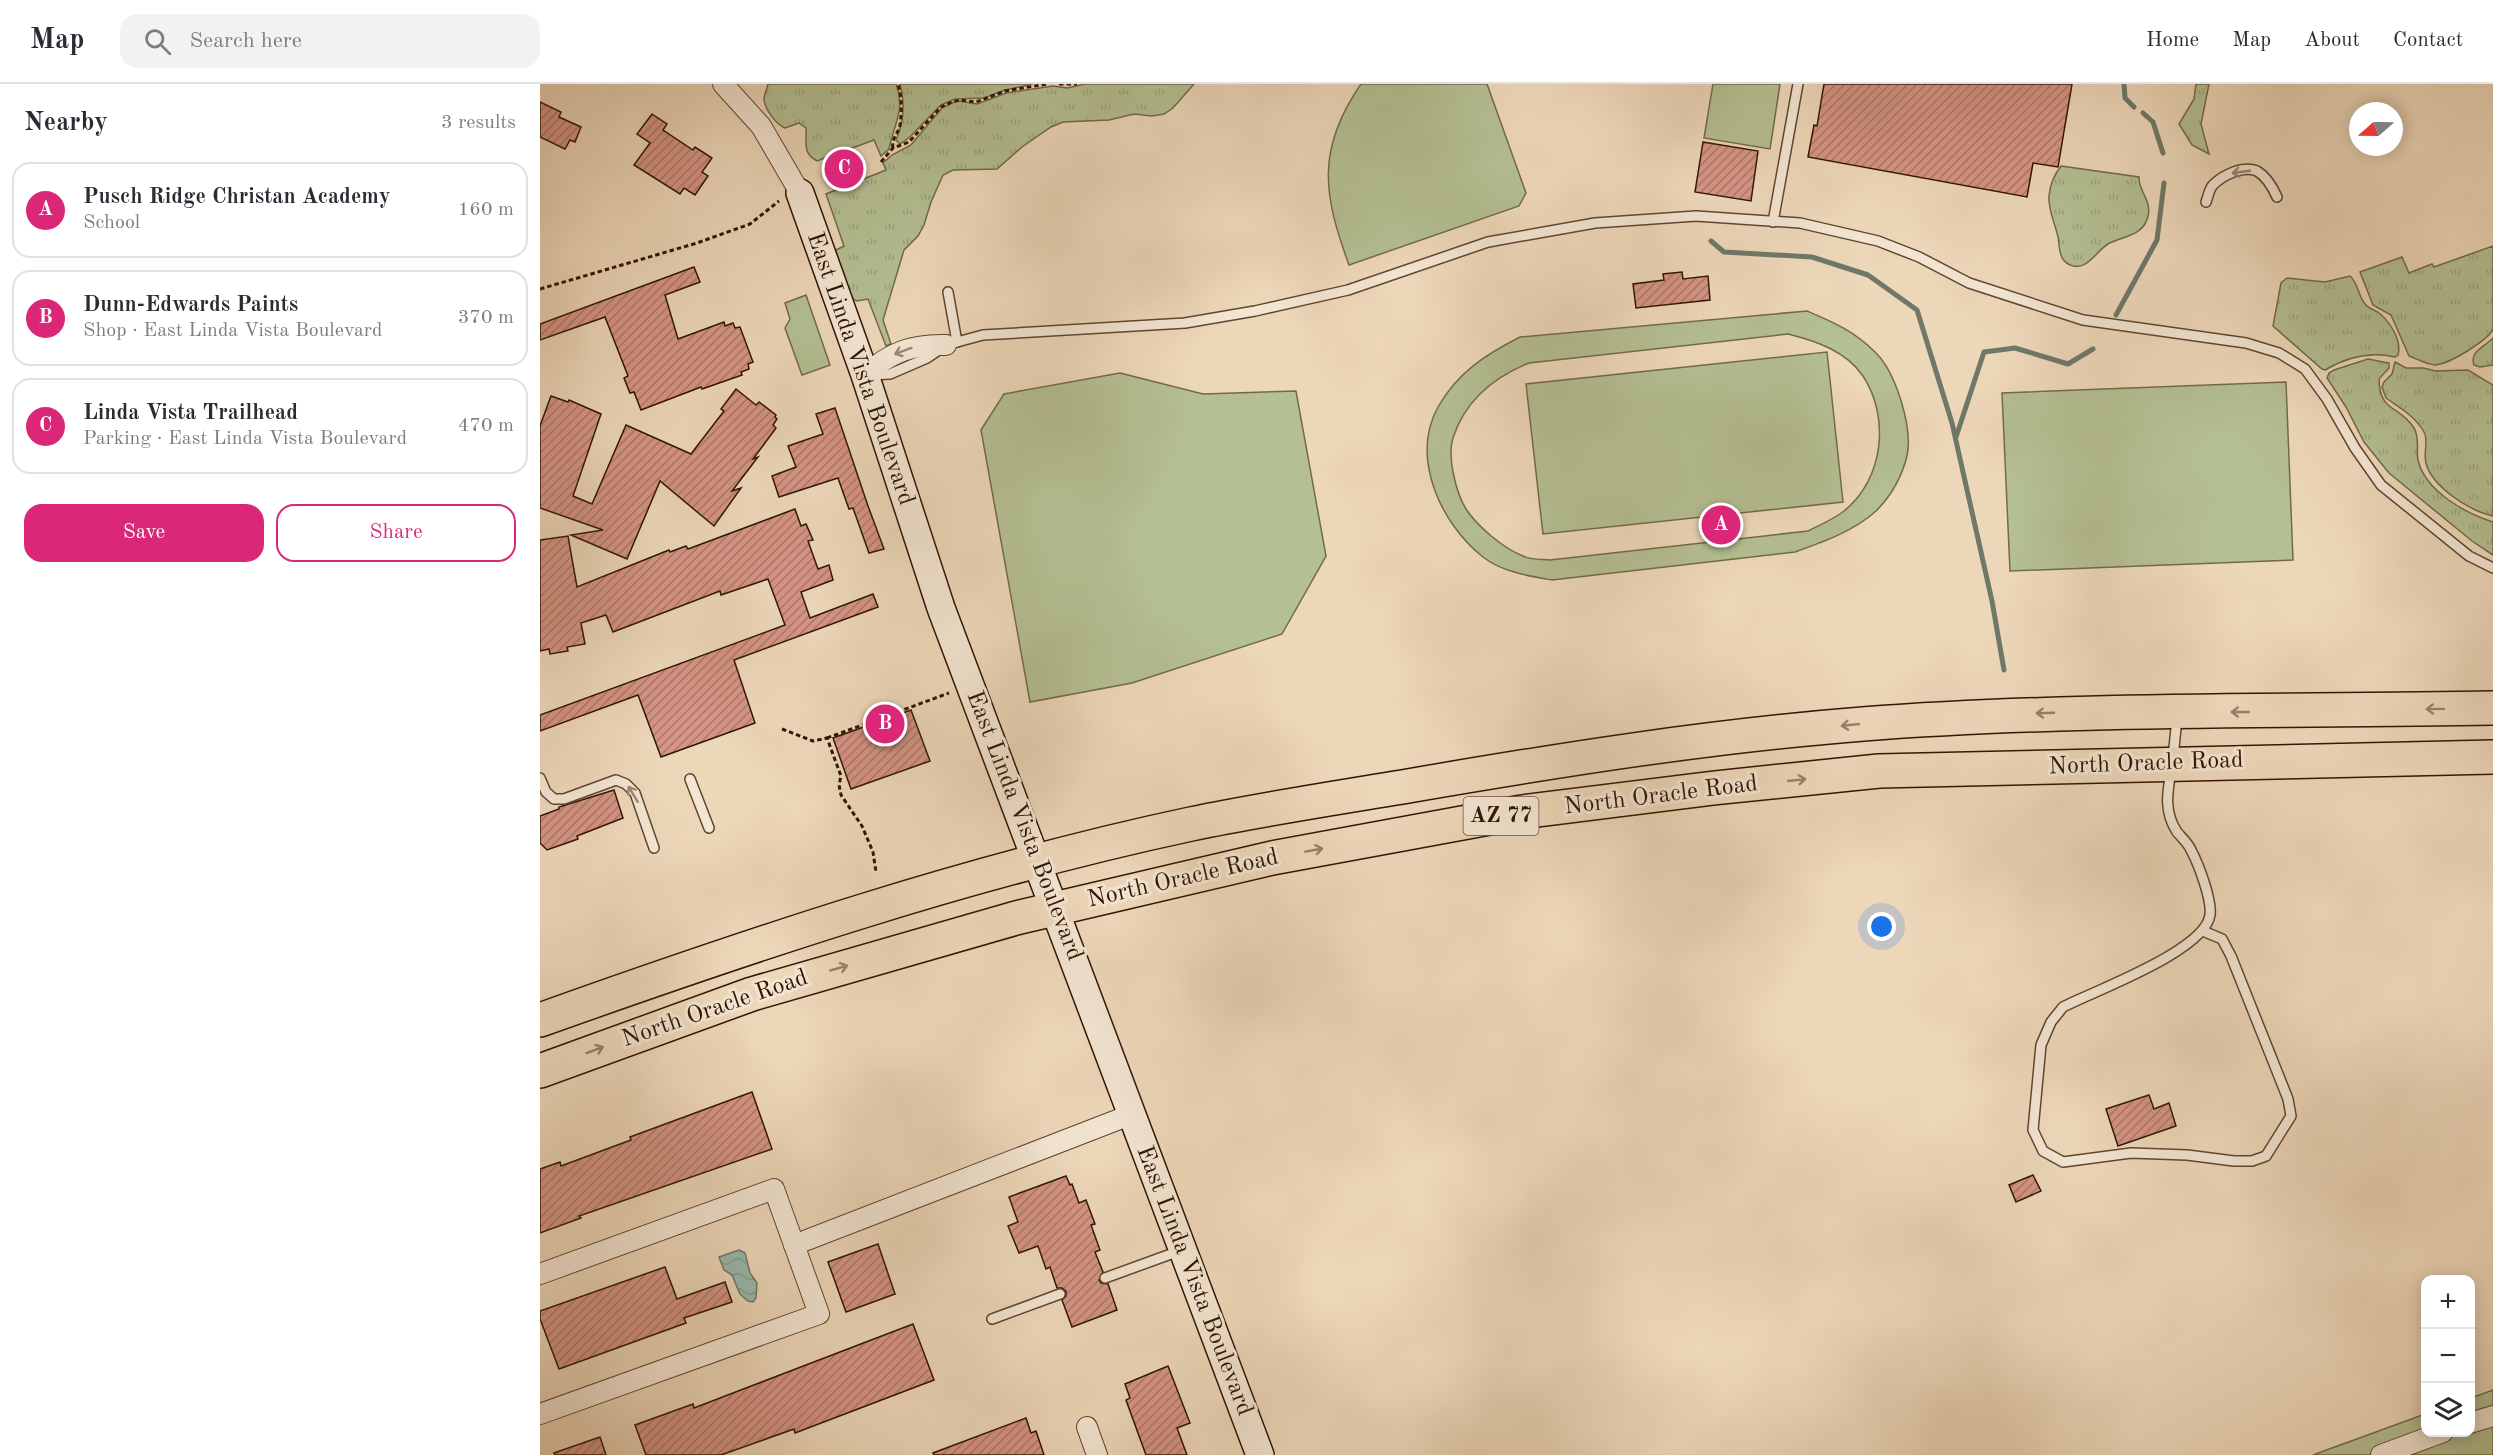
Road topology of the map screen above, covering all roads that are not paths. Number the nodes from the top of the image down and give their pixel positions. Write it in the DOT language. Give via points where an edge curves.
graph roads {
  1 [pos="723,84"];
  2 [pos="1798,84"];
  3 [pos="791,196"];
  4 [pos="2277,197"];
  5 [pos="2206,202"];
  6 [pos="1773,222"];
  7 [pos="948,292"];
  8 [pos="952,343"];
  9 [pos="865,375"];
  10 [pos="2493,568"];
  11 [pos="2493,708"];
  12 [pos="2177,712"];
  13 [pos="2493,757"];
  14 [pos="2172,763"];
  15 [pos="540,778"];
  16 [pos="690,779"];
  17 [pos="709,828"];
  18 [pos="654,848"];
  19 [pos="1038,862"];
  20 [pos="1056,908"];
  21 [pos="2204,931"];
  22 [pos="540,1020"];
  23 [pos="540,1071"];
  24 [pos="1130,1115"];
  25 [pos="794,1245"];
  26 [pos="1184,1249"];
  27 [pos="540,1274"];
  28 [pos="1105,1278"];
  29 [pos="1060,1294"];
  30 [pos="992,1319"];
  31 [pos="540,1414"];
  32 [pos="2493,1416"];
  33 [pos="2475,1421"];
  34 [pos="1087,1427"];
  35 [pos="2430,1437"];
  36 [pos="1097,1455"];
  37 [pos="1260,1455"];
  38 [pos="2381,1455"];
  1 -- 3 [label="street" via="761,126"];
  2 -- 6 [label="lane"];
  3 -- 9 [label="street, East Linda Vista Boulevard"];
  4 -- 5 [label="lane, one-way" via="2270,183 2256,171 2240,169 2211,186"];
  6 -- 8 [label="lane" via="1696,216 1595,223 1488,242 1348,290 1255,311 1185,323 998,333"];
  6 -- 10 [label="lane" via="1878,241 1969,283 2083,320 2246,343 2279,354 2305,369 2382,485 2469,556"];
  7 -- 8 [label="lane"];
  8 -- 9 [label="street" via="909,349 883,359"];
  9 -- 19 [label="street, East Linda Vista Boulevard" via="941,608"];
  11 -- 12 [label="highway, North Oracle Road / AZ 77, one-way"];
  12 -- 14 [label="lane"];
  12 -- 19 [label="highway, North Oracle Road / AZ 77, one-way" via="2049,713 1863,724 1694,740 1203,822"];
  13 -- 14 [label="highway, North Oracle Road / AZ 77"];
  20 -- 14 [label="highway, North Oracle Road / AZ 77, one-way" via="1272,858 1522,812 1879,771"];
  14 -- 21 [label="lane" via="2166,798 2168,816 2202,872 2210,915"];
  18 -- 15 [label="lane, one-way" via="635,793 626,783 615,780 554,799"];
  16 -- 17 [label="lane"];
  19 -- 20 [label="street, East Linda Vista Boulevard"];
  19 -- 22 [label="highway, North Oracle Road / AZ 77" via="750,946"];
  23 -- 20 [label="highway, North Oracle Road / AZ 77, one-way" via="752,994"];
  20 -- 24 [label="street, East Linda Vista Boulevard"];
  21 -- 21 [label="lane" via="2185,948 2062,1007 2051,1022 2041,1045 2036,1089 2034,1130 2043,1151 2063,1162 2130,1153 2234,1161 2266,1156 2291,1116 2288,1099 2231,956 2222,939"];
  24 -- 25 [label="street"];
  24 -- 26 [label="street, East Linda Vista Boulevard"];
  25 -- 27 [label="street" via="774,1189"];
  25 -- 31 [label="street" via="819,1314"];
  26 -- 28 [label="lane"];
  26 -- 37 [label="street, East Linda Vista Boulevard"];
  29 -- 30 [label="lane"];
  32 -- 33 [label="street"];
  34 -- 36 [label="street"];
  35 -- 38 [label="street"];
}
